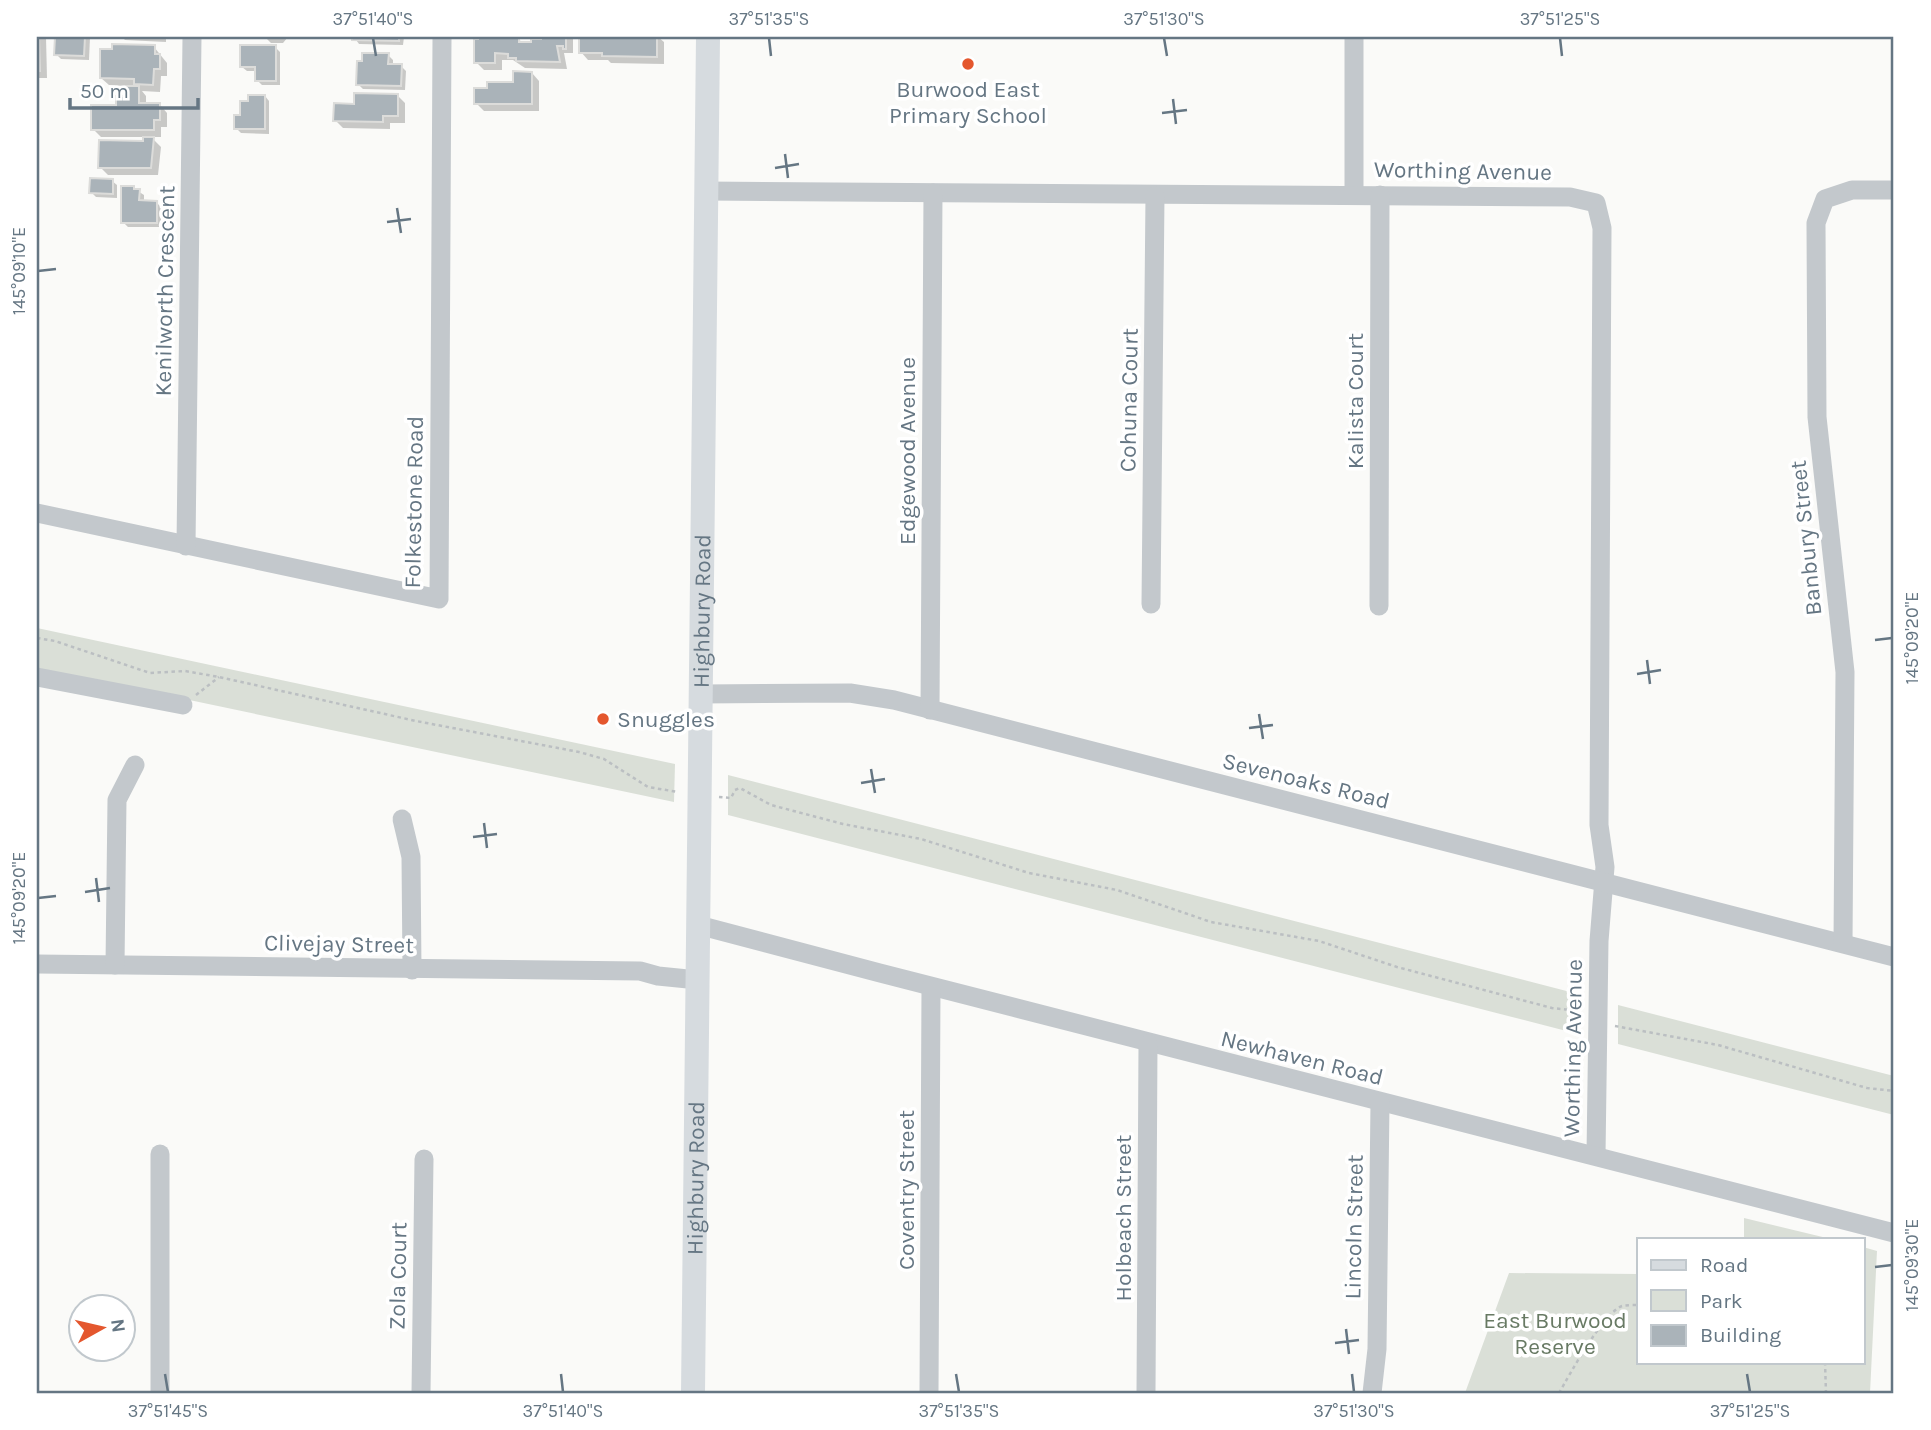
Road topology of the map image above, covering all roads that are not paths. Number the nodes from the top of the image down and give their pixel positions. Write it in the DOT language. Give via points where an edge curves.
graph roads {
  1 [pos="192,37"];
  2 [pos="442,37"];
  3 [pos="708,37"];
  4 [pos="1354,37"];
  5 [pos="1894,190"];
  6 [pos="706,191"];
  7 [pos="933,193"];
  8 [pos="1354,195"];
  9 [pos="1380,195"];
  10 [pos="1155,196"];
  11 [pos="37,513"];
  12 [pos="186,546"];
  13 [pos="1152,604"];
  14 [pos="1379,606"];
  15 [pos="37,677"];
  16 [pos="701,694"];
  17 [pos="183,705"];
  18 [pos="930,709"];
  19 [pos="135,765"];
  20 [pos="402,819"];
  21 [pos="1598,882"];
  22 [pos="698,925"];
  23 [pos="1843,943"];
  24 [pos="1894,957"];
  25 [pos="37,964"];
  26 [pos="115,965"];
  27 [pos="412,970"];
  28 [pos="698,972"];
  29 [pos="931,987"];
  30 [pos="1148,1044"];
  31 [pos="1380,1103"];
  32 [pos="160,1154"];
  33 [pos="1596,1155"];
  34 [pos="424,1159"];
  35 [pos="1894,1233"];
  36 [pos="160,1393"];
  37 [pos="421,1393"];
  38 [pos="693,1393"];
  39 [pos="929,1393"];
  40 [pos="1146,1393"];
  41 [pos="1372,1393"];
  1 -- 12 [label="street, Kenilworth Crescent"];
  2 -- 12 [label="street, Folkestone Road" via="439,599"];
  3 -- 6 [label="main road, Highbury Road"];
  4 -- 8 [label="street"];
  5 -- 23 [label="street, Banbury Street" via="1852,190 1825,199 1816,223 1817,417 1845,672"];
  6 -- 7 [label="street, Worthing Avenue"];
  6 -- 16 [label="main road, Highbury Road"];
  7 -- 10 [label="street, Worthing Avenue"];
  7 -- 18 [label="street, Edgewood Avenue"];
  8 -- 9 [label="street, Worthing Avenue"];
  8 -- 10 [label="street, Worthing Avenue"];
  9 -- 14 [label="street, Kalista Court"];
  9 -- 21 [label="street, Worthing Avenue" via="1570,197 1596,203 1602,228 1599,825 1594,847"];
  10 -- 13 [label="street, Cohuna Court"];
  11 -- 12 [label="street, Folkestone Road"];
  15 -- 17 [label="street"];
  16 -- 18 [label="street, Sevenoaks Road" via="850,693"];
  16 -- 22 [label="main road, Highbury Road"];
  18 -- 21 [label="street, Sevenoaks Road"];
  19 -- 26 [label="street" via="117,800"];
  20 -- 27 [label="street" via="411,857"];
  21 -- 23 [label="street, Sevenoaks Road"];
  21 -- 33 [label="street, Worthing Avenue"];
  22 -- 28 [label="main road, Highbury Road"];
  22 -- 29 [label="street, Newhaven Road"];
  23 -- 24 [label="street, Sevenoaks Road"];
  25 -- 26 [label="street, Clivejay Street"];
  26 -- 27 [label="street, Clivejay Street"];
  27 -- 28 [label="street, Clivejay Street" via="640,971 658,967"];
  28 -- 38 [label="main road, Highbury Road"];
  29 -- 30 [label="street, Newhaven Road"];
  29 -- 39 [label="street, Coventry Street"];
  30 -- 31 [label="street, Newhaven Road"];
  30 -- 40 [label="street, Holbeach Street"];
  31 -- 33 [label="street, Newhaven Road"];
  31 -- 41 [label="street, Lincoln Street" via="1377,1349"];
  32 -- 36 [label="street"];
  33 -- 35 [label="street, Newhaven Road"];
  34 -- 37 [label="street, Zola Court"];
}
